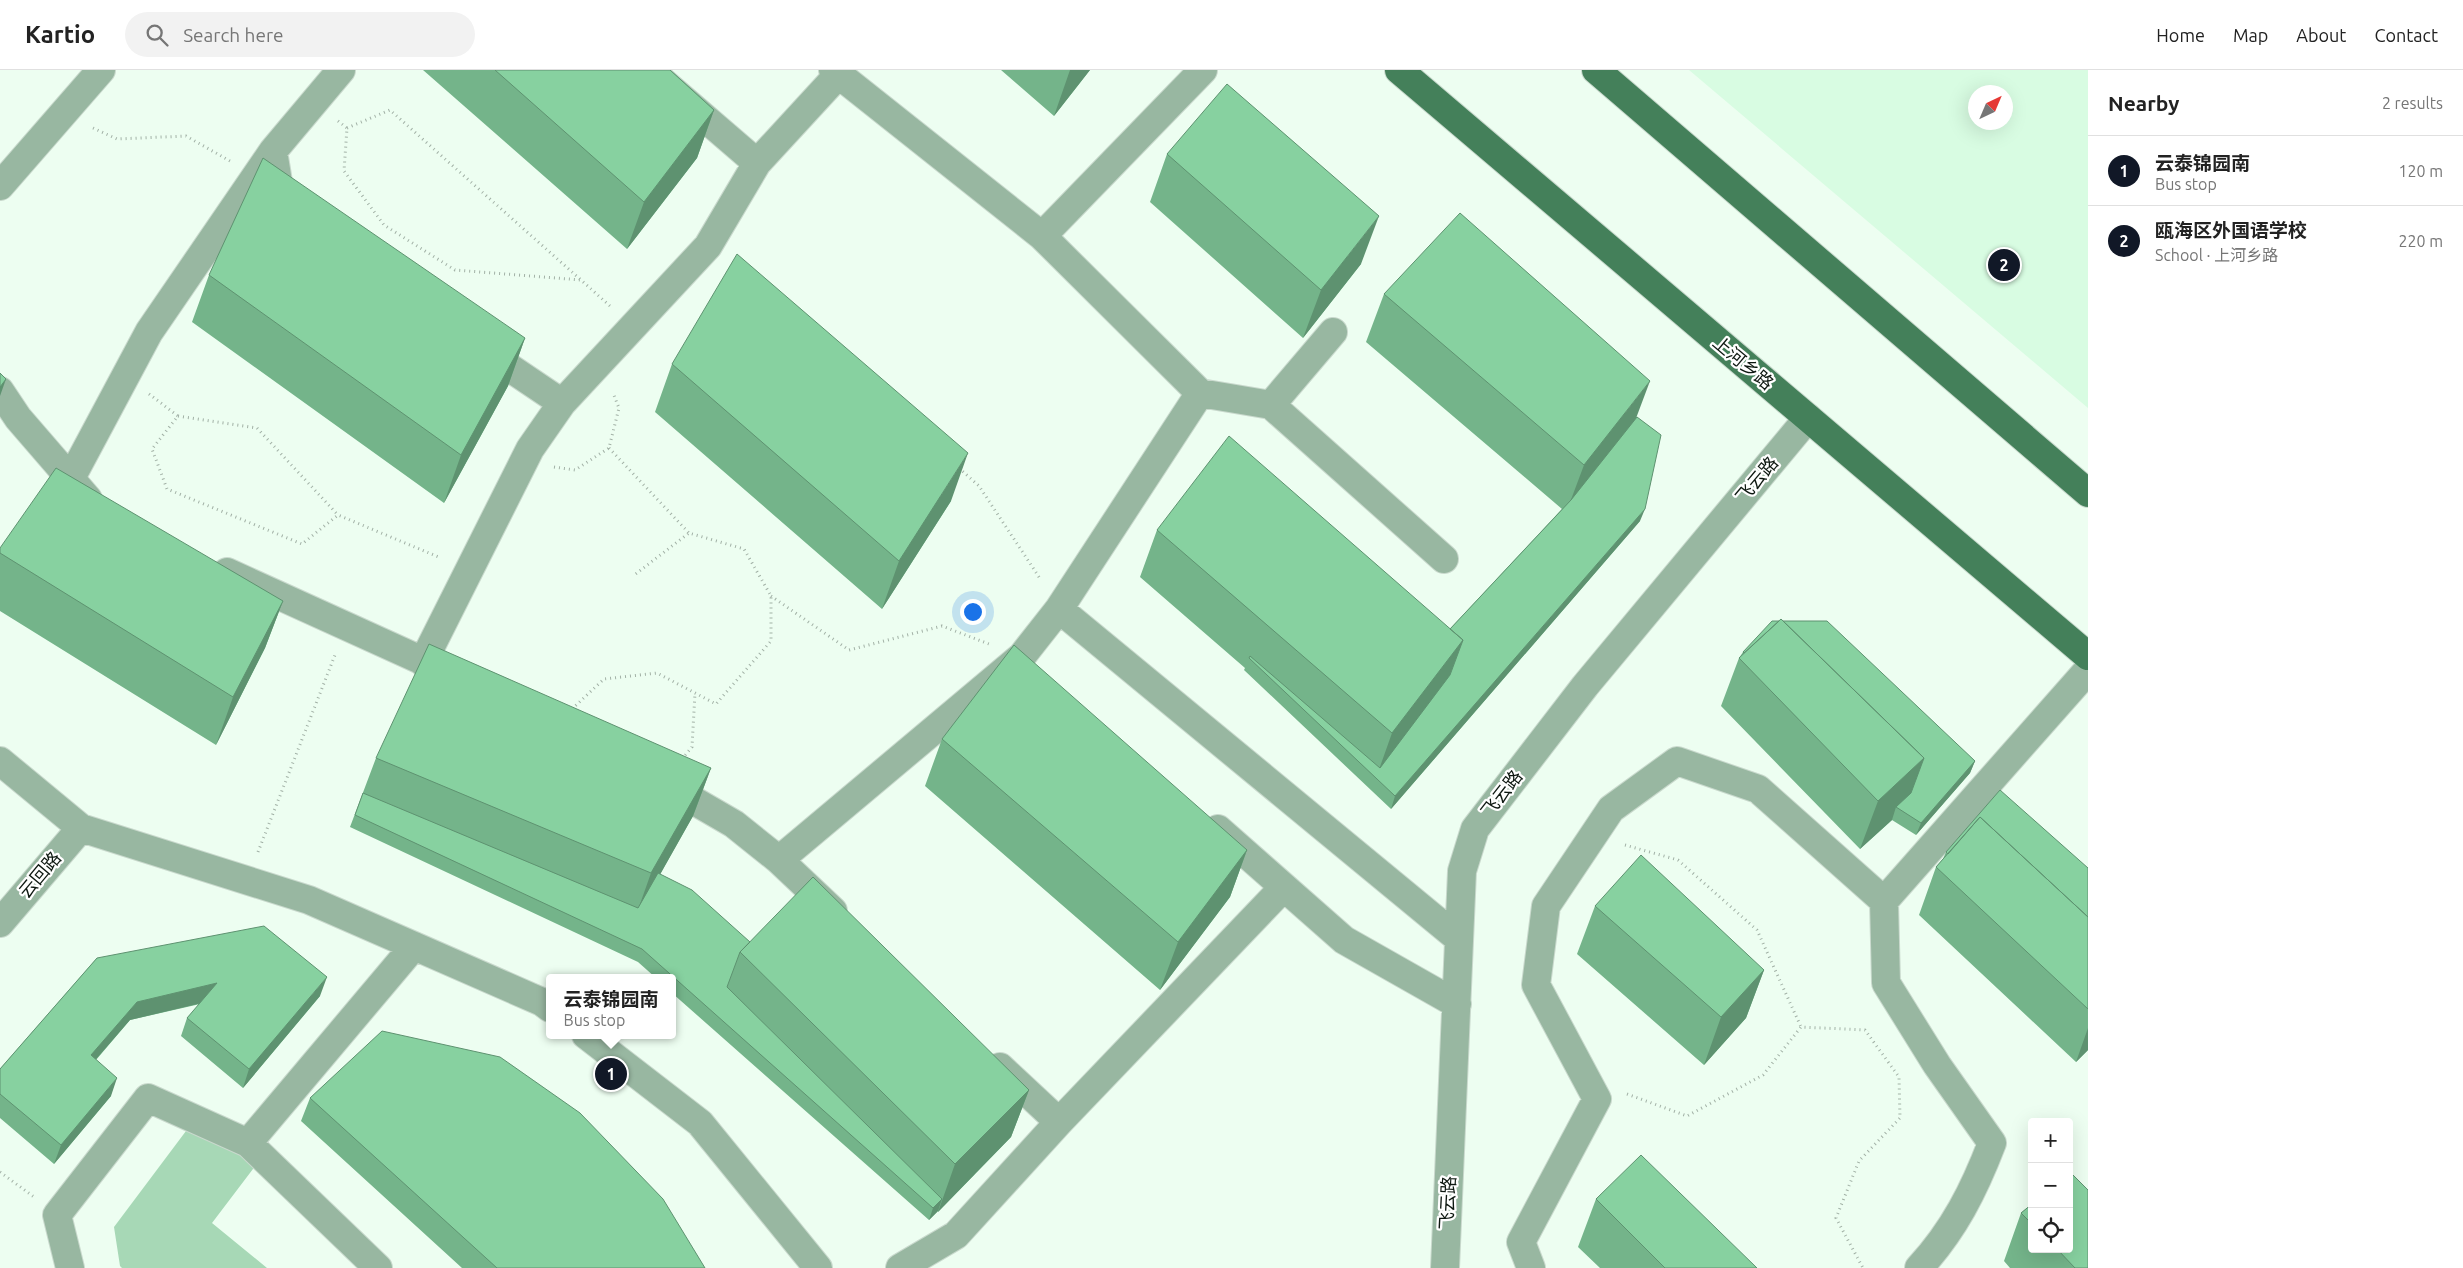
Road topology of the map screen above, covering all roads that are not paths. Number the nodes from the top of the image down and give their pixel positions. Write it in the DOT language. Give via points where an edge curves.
graph roads {
  1 [pos="101,70"];
  2 [pos="341,70"];
  3 [pos="649,70"];
  4 [pos="1203,70"];
  5 [pos="1399,70"];
  6 [pos="1596,70"];
  7 [pos="836,72"];
  8 [pos="273,151"];
  9 [pos="757,164"];
  10 [pos="0,186"];
  11 [pos="300,222"];
  12 [pos="1042,236"];
  13 [pos="457,332"];
  14 [pos="1333,332"];
  15 [pos="0,392"];
  16 [pos="1200,393"];
  17 [pos="562,403"];
  18 [pos="1271,404"];
  19 [pos="1808,418"];
  20 [pos="70,480"];
  21 [pos="2088,493"];
  22 [pos="104,517"];
  23 [pos="1444,559"];
  24 [pos="203,562"];
  25 [pos="1059,609"];
  26 [pos="2088,656"];
  27 [pos="423,662"];
  28 [pos="2088,670"];
  29 [pos="478,686"];
  30 [pos="0,761"];
  31 [pos="652,776"];
  32 [pos="1202,815"];
  33 [pos="81,828"];
  34 [pos="779,860"];
  35 [pos="1284,887"];
  36 [pos="1884,901"];
  37 [pos="0,922"];
  38 [pos="851,928"];
  39 [pos="1459,940"];
  40 [pos="414,946"];
  41 [pos="1457,1004"];
  42 [pos="546,1005"];
  43 [pos="591,1039"];
  44 [pos="980,1048"];
  45 [pos="1059,1122"];
  46 [pos="248,1143"];
  47 [pos="70,1268"];
  48 [pos="378,1268"];
  49 [pos="818,1268"];
  50 [pos="900,1268"];
  51 [pos="1445,1268"];
  52 [pos="1532,1268"];
  53 [pos="1919,1268"];
  1 -- 10 [label="street"];
  2 -- 8 [label="street"];
  3 -- 9 [label="street"];
  4 -- 12 [label="street"];
  5 -- 19 [label="main road, 上河乡路"];
  6 -- 21 [label="main road"];
  7 -- 9 [label="street"];
  7 -- 12 [label="street"];
  8 -- 11 [label="street" via="278,182"];
  8 -- 20 [label="street" via="149,332"];
  9 -- 17 [label="street" via="708,246"];
  12 -- 16 [label="street"];
  13 -- 17 [label="street"];
  14 -- 18 [label="street"];
  15 -- 20 [label="street"];
  16 -- 18 [label="street"];
  16 -- 25 [label="street"];
  17 -- 27 [label="street" via="530,449"];
  18 -- 23 [label="street"];
  19 -- 26 [label="main road, 上河乡路"];
  19 -- 39 [label="street, 飞云路" via="1585,686 1475,829 1462,871"];
  20 -- 22 [label="street"];
  24 -- 27 [label="street"];
  25 -- 34 [label="street" via="1030,663"];
  25 -- 39 [label="street"];
  27 -- 29 [label="street"];
  28 -- 36 [label="street"];
  30 -- 33 [label="street"];
  31 -- 34 [label="street" via="734,824"];
  32 -- 35 [label="street"];
  33 -- 37 [label="street, 云回路"];
  33 -- 40 [label="street" via="309,900"];
  34 -- 38 [label="street"];
  35 -- 41 [label="street" via="1344,940"];
  35 -- 45 [label="street"];
  36 -- 52 [label="street" via="1758,790 1677,761 1611,809 1546,906 1536,985 1597,1099 1520,1242"];
  36 -- 53 [label="street" via="1886,983 1937,1065 1992,1143 1974,1190 1940,1245"];
  39 -- 41 [label="street, 飞云路"];
  40 -- 42 [label="street"];
  40 -- 46 [label="street"];
  41 -- 51 [label="street, 飞云路"];
  43 -- 49 [label="street" via="700,1123"];
  44 -- 45 [label="street"];
  45 -- 50 [label="street" via="956,1235"];
  46 -- 47 [label="street" via="148,1098 58,1215"];
  46 -- 48 [label="street"];
}
